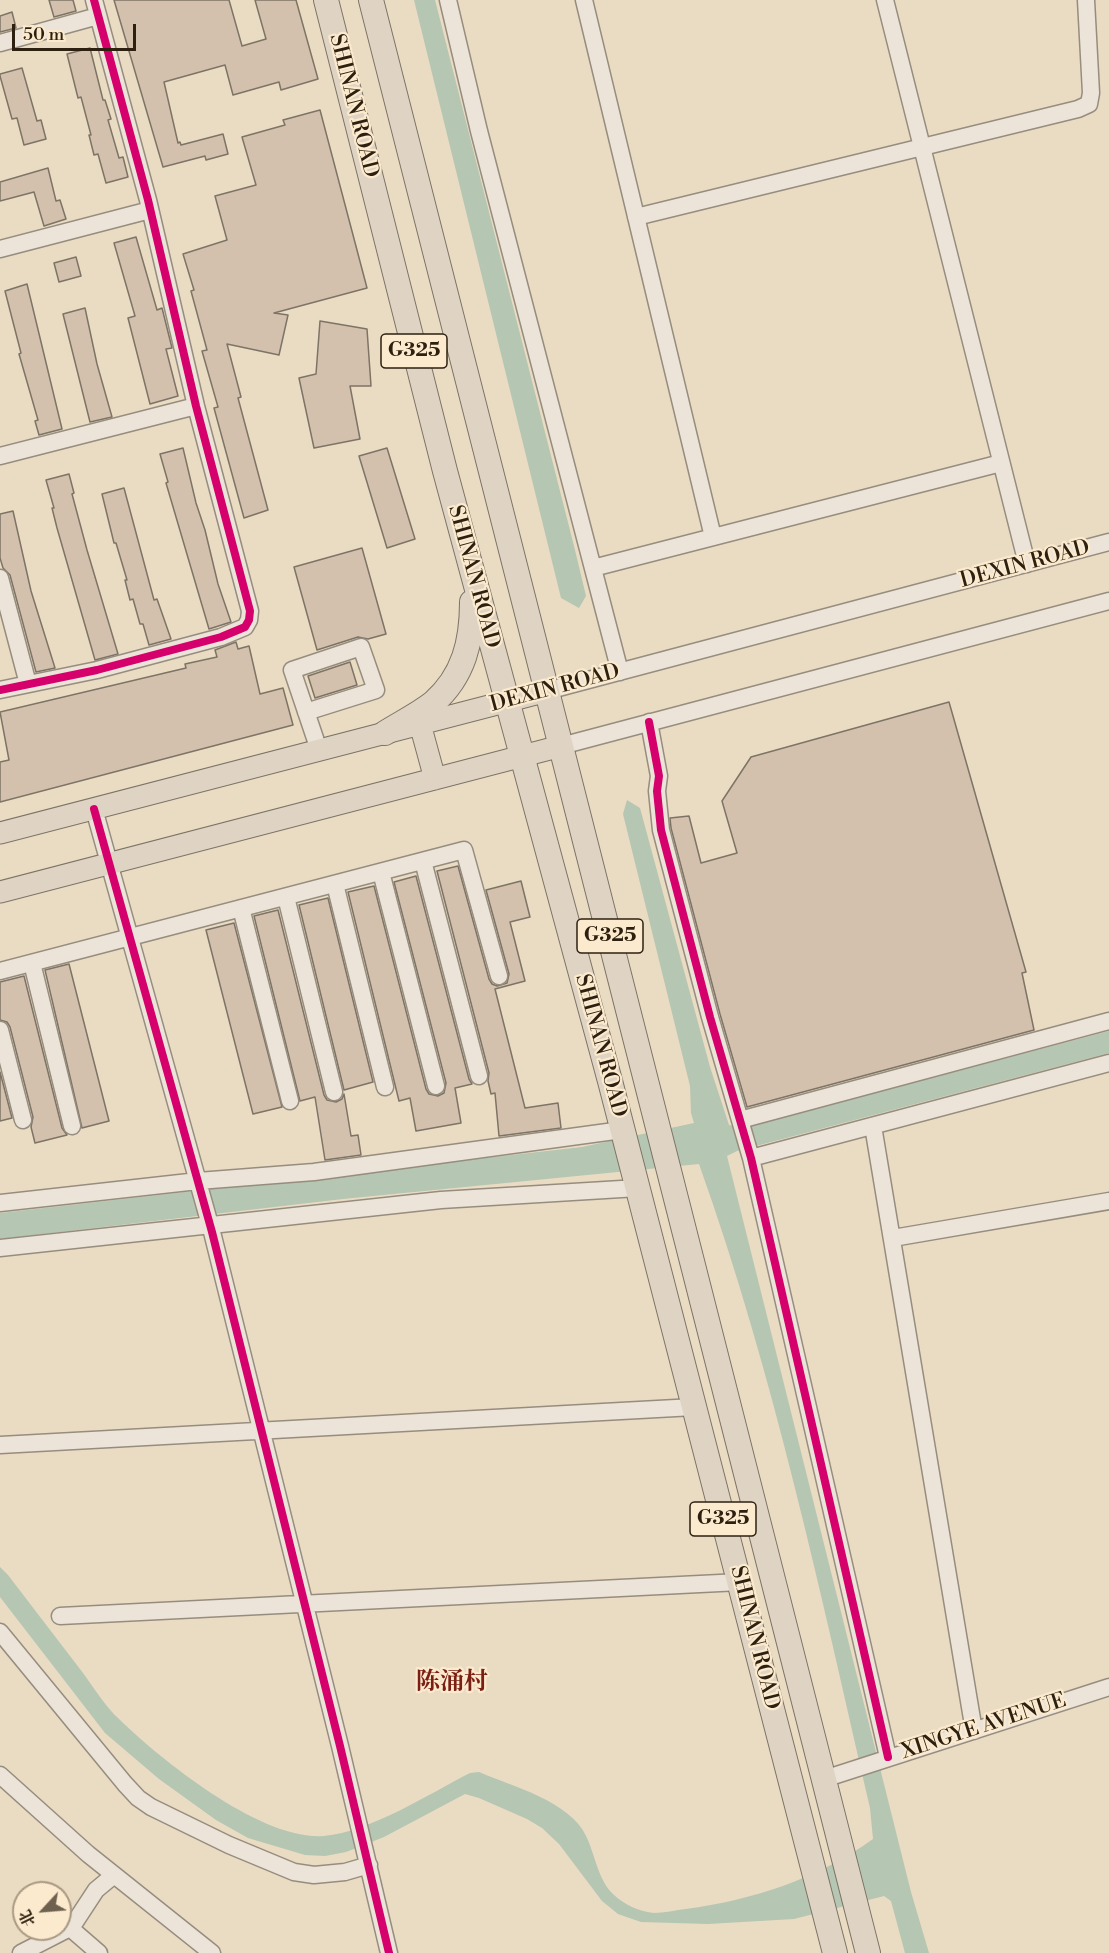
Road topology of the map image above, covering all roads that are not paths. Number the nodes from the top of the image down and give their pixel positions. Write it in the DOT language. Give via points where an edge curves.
graph roads {
  1 [pos="326,0"];
  2 [pos="371,0"];
  3 [pos="448,0"];
  4 [pos="584,0"];
  5 [pos="885,0"];
  6 [pos="1086,0"];
  7 [pos="96,8"];
  8 [pos="0,42"];
  9 [pos="922,147"];
  10 [pos="150,210"];
  11 [pos="636,217"];
  12 [pos="0,249"];
  13 [pos="195,406"];
  14 [pos="0,456"];
  15 [pos="1001,462"];
  16 [pos="712,537"];
  17 [pos="1109,542"];
  18 [pos="1027,564"];
  19 [pos="593,568"];
  20 [pos="471,569"];
  21 [pos="0,578"];
  22 [pos="1109,601"];
  23 [pos="620,672"];
  24 [pos="28,684"];
  25 [pos="0,690"];
  26 [pos="547,691"];
  27 [pos="507,701"];
  28 [pos="306,712"];
  29 [pos="649,722"];
  30 [pos="420,724"];
  31 [pos="385,733"];
  32 [pos="561,746"];
  33 [pos="319,750"];
  34 [pos="522,756"];
  35 [pos="435,779"];
  36 [pos="94,808"];
  37 [pos="0,833"];
  38 [pos="423,861"];
  39 [pos="110,863"];
  40 [pos="381,872"];
  41 [pos="335,884"];
  42 [pos="0,892"];
  43 [pos="286,897"];
  44 [pos="241,909"];
  45 [pos="130,937"];
  46 [pos="32,963"];
  47 [pos="0,972"];
  48 [pos="500,976"];
  49 [pos="1109,1021"];
  50 [pos="0,1030"];
  51 [pos="1109,1063"];
  52 [pos="479,1076"];
  53 [pos="436,1086"];
  54 [pos="385,1087"];
  55 [pos="334,1092"];
  56 [pos="290,1101"];
  57 [pos="23,1120"];
  58 [pos="741,1123"];
  59 [pos="72,1126"];
  60 [pos="873,1126"];
  61 [pos="623,1132"];
  62 [pos="750,1154"];
  63 [pos="199,1184"];
  64 [pos="636,1184"];
  65 [pos="1109,1201"];
  66 [pos="0,1203"];
  67 [pos="209,1222"];
  68 [pos="892,1238"];
  69 [pos="0,1248"];
  70 [pos="694,1407"];
  71 [pos="262,1431"];
  72 [pos="0,1445"];
  73 [pos="740,1582"];
  74 [pos="305,1604"];
  75 [pos="60,1616"];
  76 [pos="0,1632"];
  77 [pos="1109,1687"];
  78 [pos="974,1731"];
  79 [pos="885,1759"];
  80 [pos="0,1774"];
  81 [pos="824,1779"];
  82 [pos="367,1860"];
  83 [pos="114,1875"];
  84 [pos="72,1924"];
  85 [pos="72,1930"];
  86 [pos="43,1941"];
  87 [pos="21,1953"];
  88 [pos="99,1953"];
  89 [pos="212,1953"];
  90 [pos="389,1953"];
  91 [pos="835,1953"];
  92 [pos="867,1953"];
  1 -- 20 [label="highway, SHINAN ROAD / G325"];
  2 -- 26 [label="highway, SHINAN ROAD / G325"];
  3 -- 19 [label="street"];
  4 -- 11 [label="street"];
  5 -- 9 [label="street"];
  6 -- 9 [label="street" via="1089,104"];
  7 -- 8 [label="street"];
  7 -- 10 [label="street"];
  9 -- 11 [label="street"];
  9 -- 15 [label="street"];
  10 -- 12 [label="street"];
  10 -- 13 [label="street"];
  11 -- 16 [label="street"];
  13 -- 14 [label="street"];
  13 -- 24 [label="street" via="250,611 249,621 245,627 221,637"];
  15 -- 16 [label="street"];
  15 -- 18 [label="street"];
  16 -- 19 [label="street"];
  17 -- 18 [label="street, DEXIN ROAD"];
  18 -- 23 [label="street, DEXIN ROAD"];
  19 -- 23 [label="street"];
  20 -- 27 [label="highway, SHINAN ROAD / G325"];
  20 -- 31 [label="highway" via="472,627 457,677 433,703"];
  21 -- 24 [label="street"];
  22 -- 29 [label="street"];
  23 -- 26 [label="street, DEXIN ROAD"];
  24 -- 25 [label="street"];
  26 -- 27 [label="main road, DEXIN ROAD"];
  26 -- 32 [label="highway, SHINAN ROAD / G325"];
  27 -- 30 [label="main road, DEXIN ROAD"];
  27 -- 34 [label="highway, SHINAN ROAD / G325"];
  28 -- 28 [label="street" via="376,690 361,647 292,670"];
  28 -- 33 [label="street"];
  29 -- 32 [label="street"];
  29 -- 58 [label="street" via="659,776 660,830"];
  30 -- 31 [label="main road, DEXIN ROAD"];
  30 -- 35 [label="main road"];
  31 -- 33 [label="main road, DEXIN ROAD"];
  32 -- 34 [label="main road"];
  32 -- 81 [label="highway, SHINAN ROAD / G325"];
  33 -- 36 [label="main road, DEXIN ROAD"];
  34 -- 35 [label="main road"];
  34 -- 61 [label="highway, SHINAN ROAD / G325"];
  35 -- 39 [label="main road"];
  36 -- 37 [label="main road, DEXIN ROAD"];
  36 -- 39 [label="street"];
  38 -- 40 [label="street"];
  38 -- 48 [label="street" via="464,850"];
  38 -- 52 [label="street"];
  39 -- 42 [label="main road"];
  39 -- 45 [label="street"];
  40 -- 41 [label="street"];
  40 -- 53 [label="street"];
  41 -- 43 [label="street"];
  41 -- 54 [label="street"];
  43 -- 44 [label="street"];
  43 -- 55 [label="street"];
  44 -- 45 [label="street"];
  44 -- 56 [label="street"];
  45 -- 46 [label="street"];
  45 -- 63 [label="street"];
  46 -- 47 [label="street"];
  46 -- 59 [label="street"];
  49 -- 58 [label="street"];
  50 -- 57 [label="street"];
  51 -- 60 [label="street"];
  58 -- 62 [label="street"];
  60 -- 62 [label="street"];
  60 -- 68 [label="street"];
  61 -- 63 [label="street"];
  61 -- 64 [label="highway, SHINAN ROAD / G325"];
  62 -- 79 [label="street"];
  63 -- 66 [label="street"];
  63 -- 67 [label="street"];
  64 -- 67 [label="street"];
  64 -- 70 [label="highway, SHINAN ROAD / G325"];
  65 -- 68 [label="street"];
  67 -- 69 [label="street"];
  67 -- 71 [label="street"];
  68 -- 78 [label="street"];
  70 -- 71 [label="street"];
  70 -- 73 [label="highway, SHINAN ROAD / G325"];
  71 -- 72 [label="street"];
  71 -- 74 [label="street"];
  73 -- 74 [label="street"];
  73 -- 91 [label="highway, SHINAN ROAD / G325"];
  74 -- 75 [label="street"];
  74 -- 82 [label="street"];
  76 -- 82 [label="street" via="125,1784 151,1807 294,1872 345,1872"];
  77 -- 78 [label="street, XINGYE AVENUE"];
  78 -- 79 [label="street, XINGYE AVENUE"];
  79 -- 81 [label="street, XINGYE AVENUE"];
  80 -- 83 [label="street"];
  81 -- 92 [label="highway, SHINAN ROAD / G325"];
  82 -- 90 [label="street"];
  83 -- 84 [label="street" via="96,1890"];
  83 -- 89 [label="street"];
  85 -- 88 [label="street"];
  86 -- 87 [label="street"];
}
